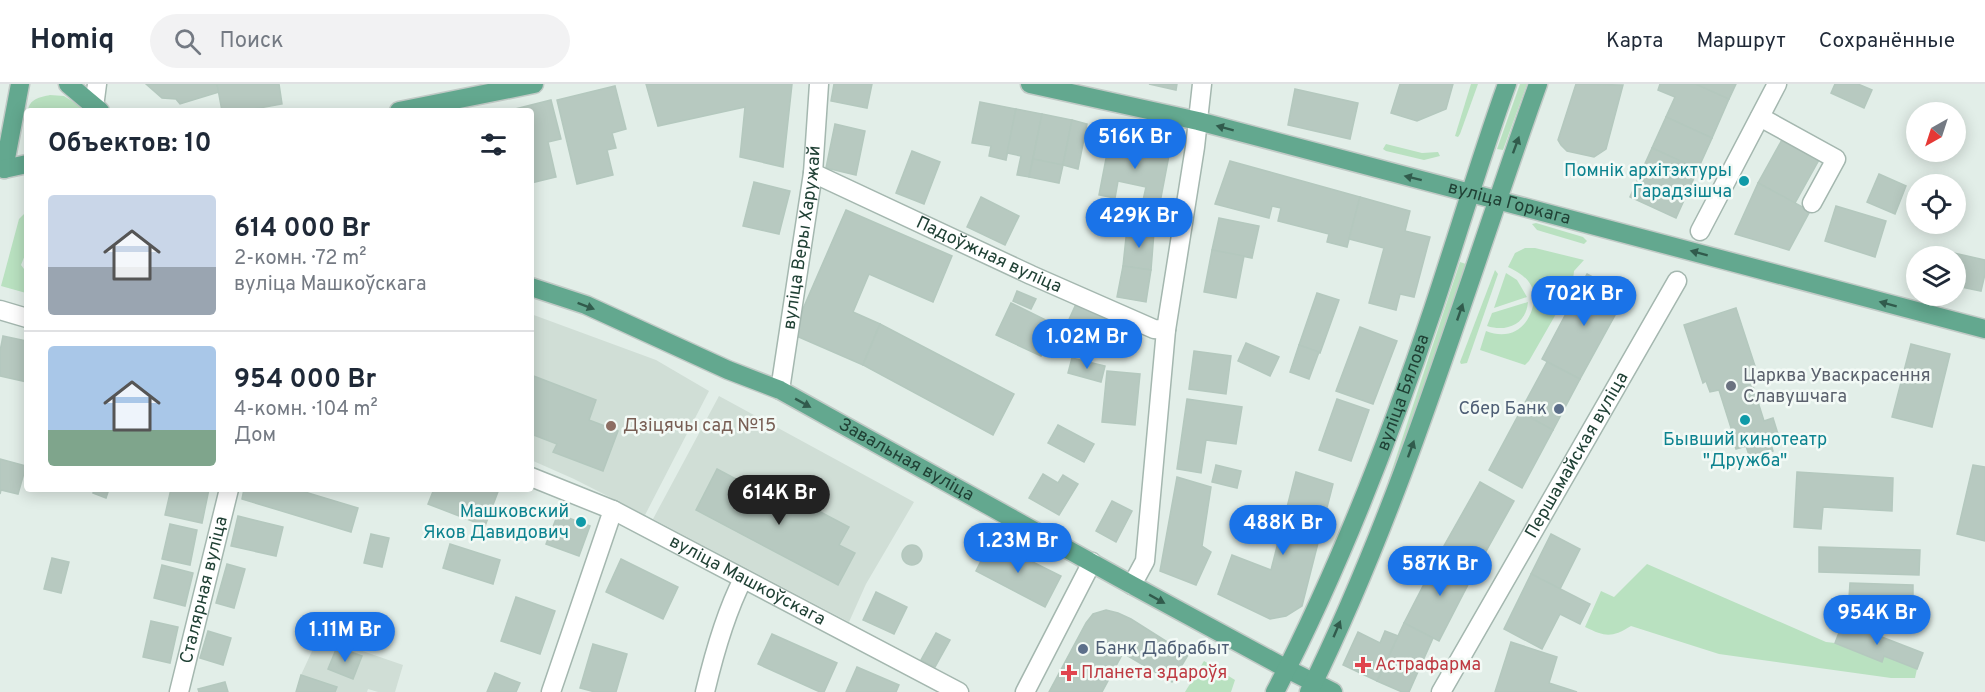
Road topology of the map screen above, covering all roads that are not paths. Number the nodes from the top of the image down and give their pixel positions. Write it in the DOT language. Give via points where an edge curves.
graph roads {
  1 [pos="20,84"];
  2 [pos="68,84"];
  3 [pos="97,84"];
  4 [pos="534,84"];
  5 [pos="819,84"];
  6 [pos="1030,84"];
  7 [pos="1202,84"];
  8 [pos="1507,84"];
  9 [pos="1538,84"];
  10 [pos="1777,84"];
  11 [pos="96,108"];
  12 [pos="97,108"];
  13 [pos="414,108"];
  14 [pos="1760,117"];
  15 [pos="1198,121"];
  16 [pos="24,165"];
  17 [pos="2,169"];
  18 [pos="24,171"];
  19 [pos="813,173"];
  20 [pos="1470,193"];
  21 [pos="1497,200"];
  22 [pos="1812,203"];
  23 [pos="1700,231"];
  24 [pos="1677,281"];
  25 [pos="534,288"];
  26 [pos="0,310"];
  27 [pos="24,317"];
  28 [pos="1985,329"];
  29 [pos="1166,330"];
  30 [pos="780,390"];
  31 [pos="534,478"];
  32 [pos="228,492"];
  33 [pos="613,510"];
  34 [pos="1092,562"];
  35 [pos="743,579"];
  36 [pos="1132,585"];
  37 [pos="1287,669"];
  38 [pos="1311,687"];
  39 [pos="179,692"];
  40 [pos="551,692"];
  41 [pos="705,692"];
  42 [pos="959,692"];
  43 [pos="1025,692"];
  44 [pos="1275,692"];
  45 [pos="1333,692"];
  46 [pos="1441,692"];
  1 -- 17 [label="main road"];
  2 -- 11 [label="main road"];
  3 -- 12 [label="street"];
  4 -- 13 [label="main road"];
  5 -- 19 [label="street, вуліца Веры Харужай"];
  6 -- 15 [label="main road, вуліца Горкага"];
  7 -- 15 [label="street"];
  8 -- 20 [label="main road, вуліца Бялова"];
  21 -- 9 [label="main road, вуліца Бялова, one-way"];
  10 -- 14 [label="street"];
  14 -- 22 [label="street" via="1836,159"];
  14 -- 23 [label="street"];
  20 -- 15 [label="main road, вуліца Горкага, one-way"];
  15 -- 29 [label="street"];
  16 -- 17 [label="main road"];
  17 -- 18 [label="main road"];
  19 -- 29 [label="street, Падоўжная вуліца" via="1041,279 1154,329"];
  19 -- 30 [label="street, вуліца Веры Харужай"];
  20 -- 21 [label="main road, вуліца Горкага"];
  20 -- 37 [label="main road, вуліца Бялова" via="1372,480"];
  28 -- 21 [label="main road, вуліца Горкага, one-way"];
  38 -- 21 [label="main road, вуліца Бялова, one-way" via="1390,508"];
  24 -- 46 [label="street, Першамайская вуліца"];
  25 -- 30 [label="main road, Завальная вуліца, one-way" via="586,305"];
  26 -- 27 [label="street"];
  29 -- 36 [label="street" via="1145,561"];
  30 -- 34 [label="main road, Завальная вуліца, one-way"];
  31 -- 33 [label="street, вуліца Машкоўскага"];
  32 -- 39 [label="street, Сталярная вуліца"];
  33 -- 35 [label="street, вуліца Машкоўскага"];
  33 -- 40 [label="street"];
  34 -- 36 [label="main road, Завальная вуліца"];
  34 -- 43 [label="street"];
  35 -- 41 [label="street" via="735,593"];
  35 -- 42 [label="street, вуліца Машкоўскага"];
  36 -- 37 [label="main road, Завальная вуліца, one-way"];
  37 -- 38 [label="main road, Завальная вуліца"];
  37 -- 44 [label="main road, вуліца Бялова"];
  38 -- 45 [label="main road, Завальная вуліца"];
}
